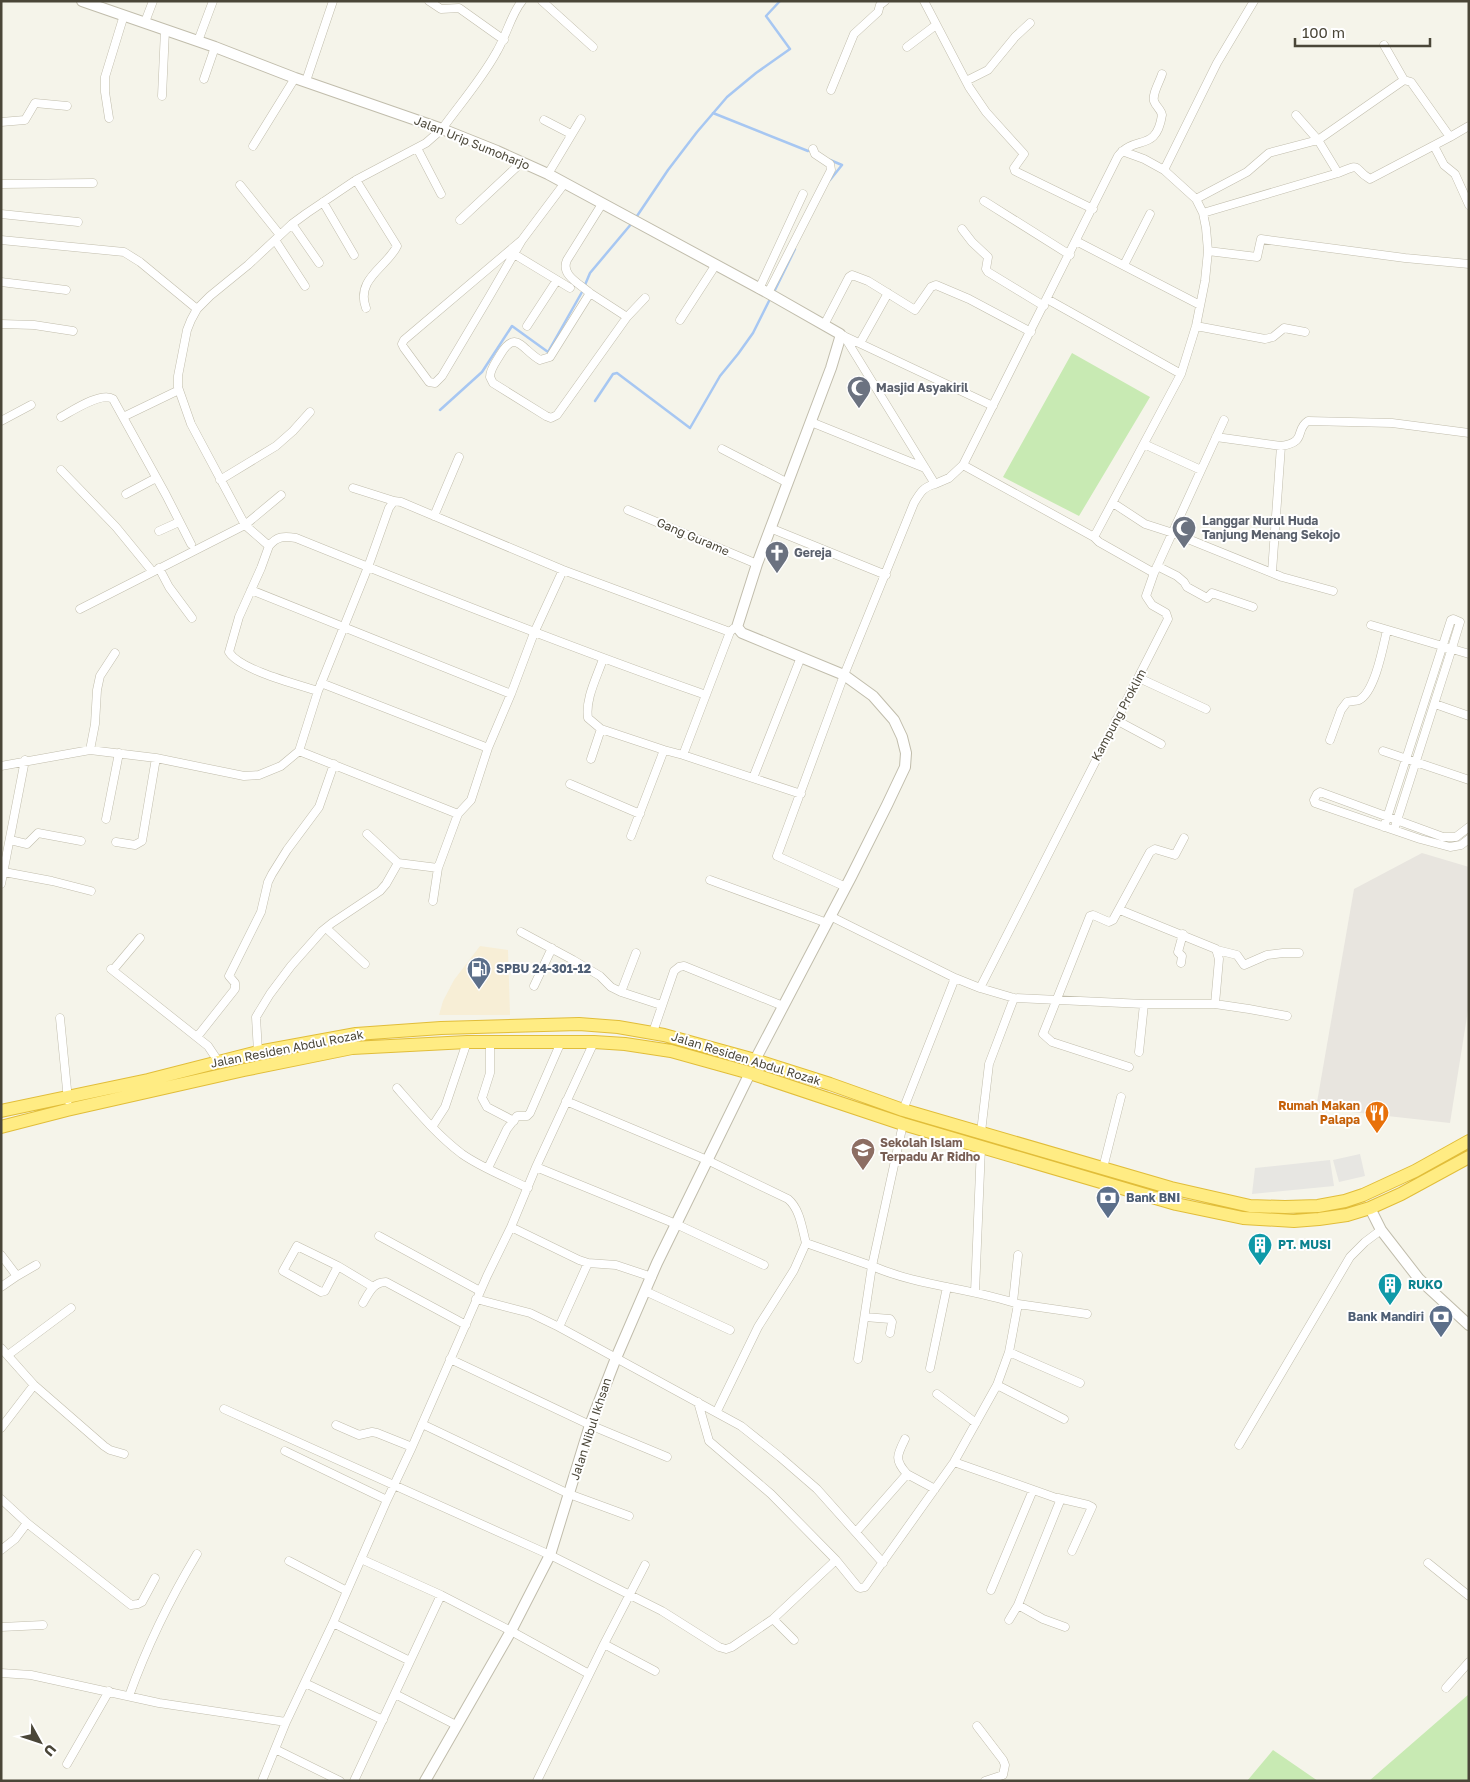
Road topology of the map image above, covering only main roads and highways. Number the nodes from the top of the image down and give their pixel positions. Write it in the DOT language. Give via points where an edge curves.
graph roads {
  1 [pos="68,1103"];
  2 [pos="1,1111"];
  3 [pos="1,1126"];
  4 [pos="1469,1141"];
  5 [pos="1469,1157"];
  6 [pos="1364,1195"];
  7 [pos="1370,1208"];
  1 -- 2 [label="highway, Jalan Residen Abdul Rozak"];
  1 -- 3 [label="highway, Jalan Residen Abdul Rozak"];
  1 -- 6 [label="highway, Jalan Residen Abdul Rozak" via="218,1061 356,1034 580,1024 653,1032 755,1060 903,1110 1171,1188 1250,1206 1318,1206"];
  1 -- 7 [label="highway, Jalan Residen Abdul Rozak" via="352,1048 490,1041 594,1042 650,1047 750,1074 904,1124 1176,1204 1243,1218 1294,1221 1347,1215"];
  4 -- 6 [label="highway, Jalan Residen Abdul Rozak"];
  5 -- 7 [label="highway, Jalan Residen Abdul Rozak"];
  6 -- 7 [label="highway"];
}
